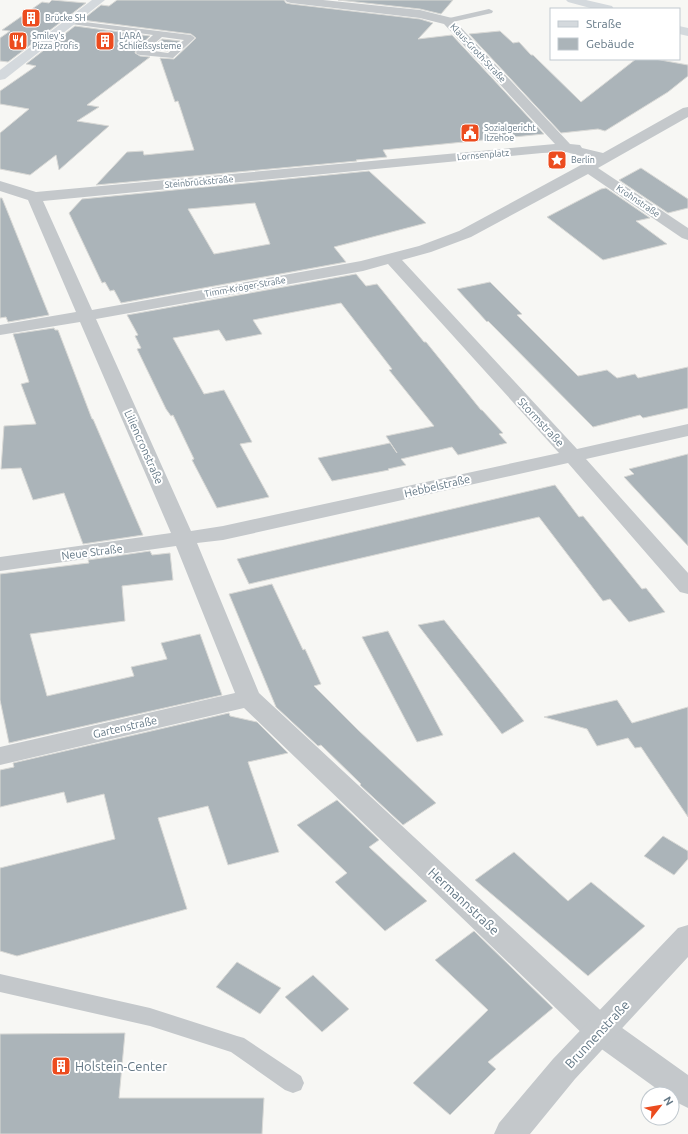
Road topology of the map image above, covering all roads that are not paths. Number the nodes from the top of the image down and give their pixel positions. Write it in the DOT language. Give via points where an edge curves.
graph roads {
  1 [pos="99,0"];
  2 [pos="292,0"];
  3 [pos="572,0"];
  4 [pos="604,8"];
  5 [pos="489,11"];
  6 [pos="448,21"];
  7 [pos="71,22"];
  8 [pos="160,34"];
  9 [pos="0,76"];
  10 [pos="688,111"];
  11 [pos="627,146"];
  12 [pos="566,148"];
  13 [pos="605,158"];
  14 [pos="399,162"];
  15 [pos="589,168"];
  16 [pos="0,186"];
  17 [pos="34,197"];
  18 [pos="484,224"];
  19 [pos="688,235"];
  20 [pos="392,259"];
  21 [pos="86,316"];
  22 [pos="0,330"];
  23 [pos="688,430"];
  24 [pos="573,456"];
  25 [pos="184,539"];
  26 [pos="0,564"];
  27 [pos="688,587"];
  28 [pos="249,698"];
  29 [pos="0,756"];
  30 [pos="688,937"];
  31 [pos="0,983"];
  32 [pos="600,1030"];
  33 [pos="292,1083"];
  34 [pos="688,1093"];
  35 [pos="510,1134"];
  1 -- 7 [label="main road"];
  2 -- 6 [label="street, Klaus-Groth-Straße" via="420,14"];
  3 -- 4 [label="main road"];
  5 -- 6 [label="lane"];
  6 -- 12 [label="street, Klaus-Groth-Straße"];
  7 -- 8 [label="lane"];
  7 -- 9 [label="main road"];
  8 -- 8 [label="lane" via="184,37 191,38 170,56 140,52"];
  10 -- 11 [label="street, Lornsenplatz"];
  11 -- 12 [label="street, Lornsenplatz"];
  11 -- 13 [label="street, Lornsenplatz"];
  12 -- 13 [label="street, Lornsenplatz"];
  12 -- 14 [label="street, Lornsenplatz"];
  13 -- 15 [label="street, Lornsenplatz"];
  14 -- 17 [label="street, Steinbrückstraße"];
  15 -- 18 [label="street, Lornsenplatz"];
  15 -- 19 [label="street, Krohnstraße"];
  16 -- 17 [label="street, Steinbrückstraße"];
  17 -- 21 [label="street, Liliencronstraße"];
  18 -- 20 [label="street, Timm-Kröger-Straße" via="448,241"];
  20 -- 21 [label="street, Timm-Kröger-Straße"];
  20 -- 24 [label="street, Stormstraße"];
  21 -- 22 [label="street, Timm-Kröger-Straße"];
  21 -- 25 [label="street, Liliencronstraße"];
  23 -- 24 [label="street, Hebbelstraße"];
  24 -- 25 [label="street, Hebbelstraße" via="224,533"];
  24 -- 27 [label="street, Stormstraße"];
  25 -- 26 [label="street, Neue Straße"];
  25 -- 28 [label="street, Liliencronstraße"];
  28 -- 29 [label="street, Gartenstraße"];
  28 -- 32 [label="street, Hermannstraße"];
  30 -- 32 [label="street, Brunnenstraße"];
  31 -- 33 [label="lane" via="150,1018 237,1045"];
  32 -- 34 [label="street, Hermannstraße"];
  32 -- 35 [label="street, Brunnenstraße"];
}
